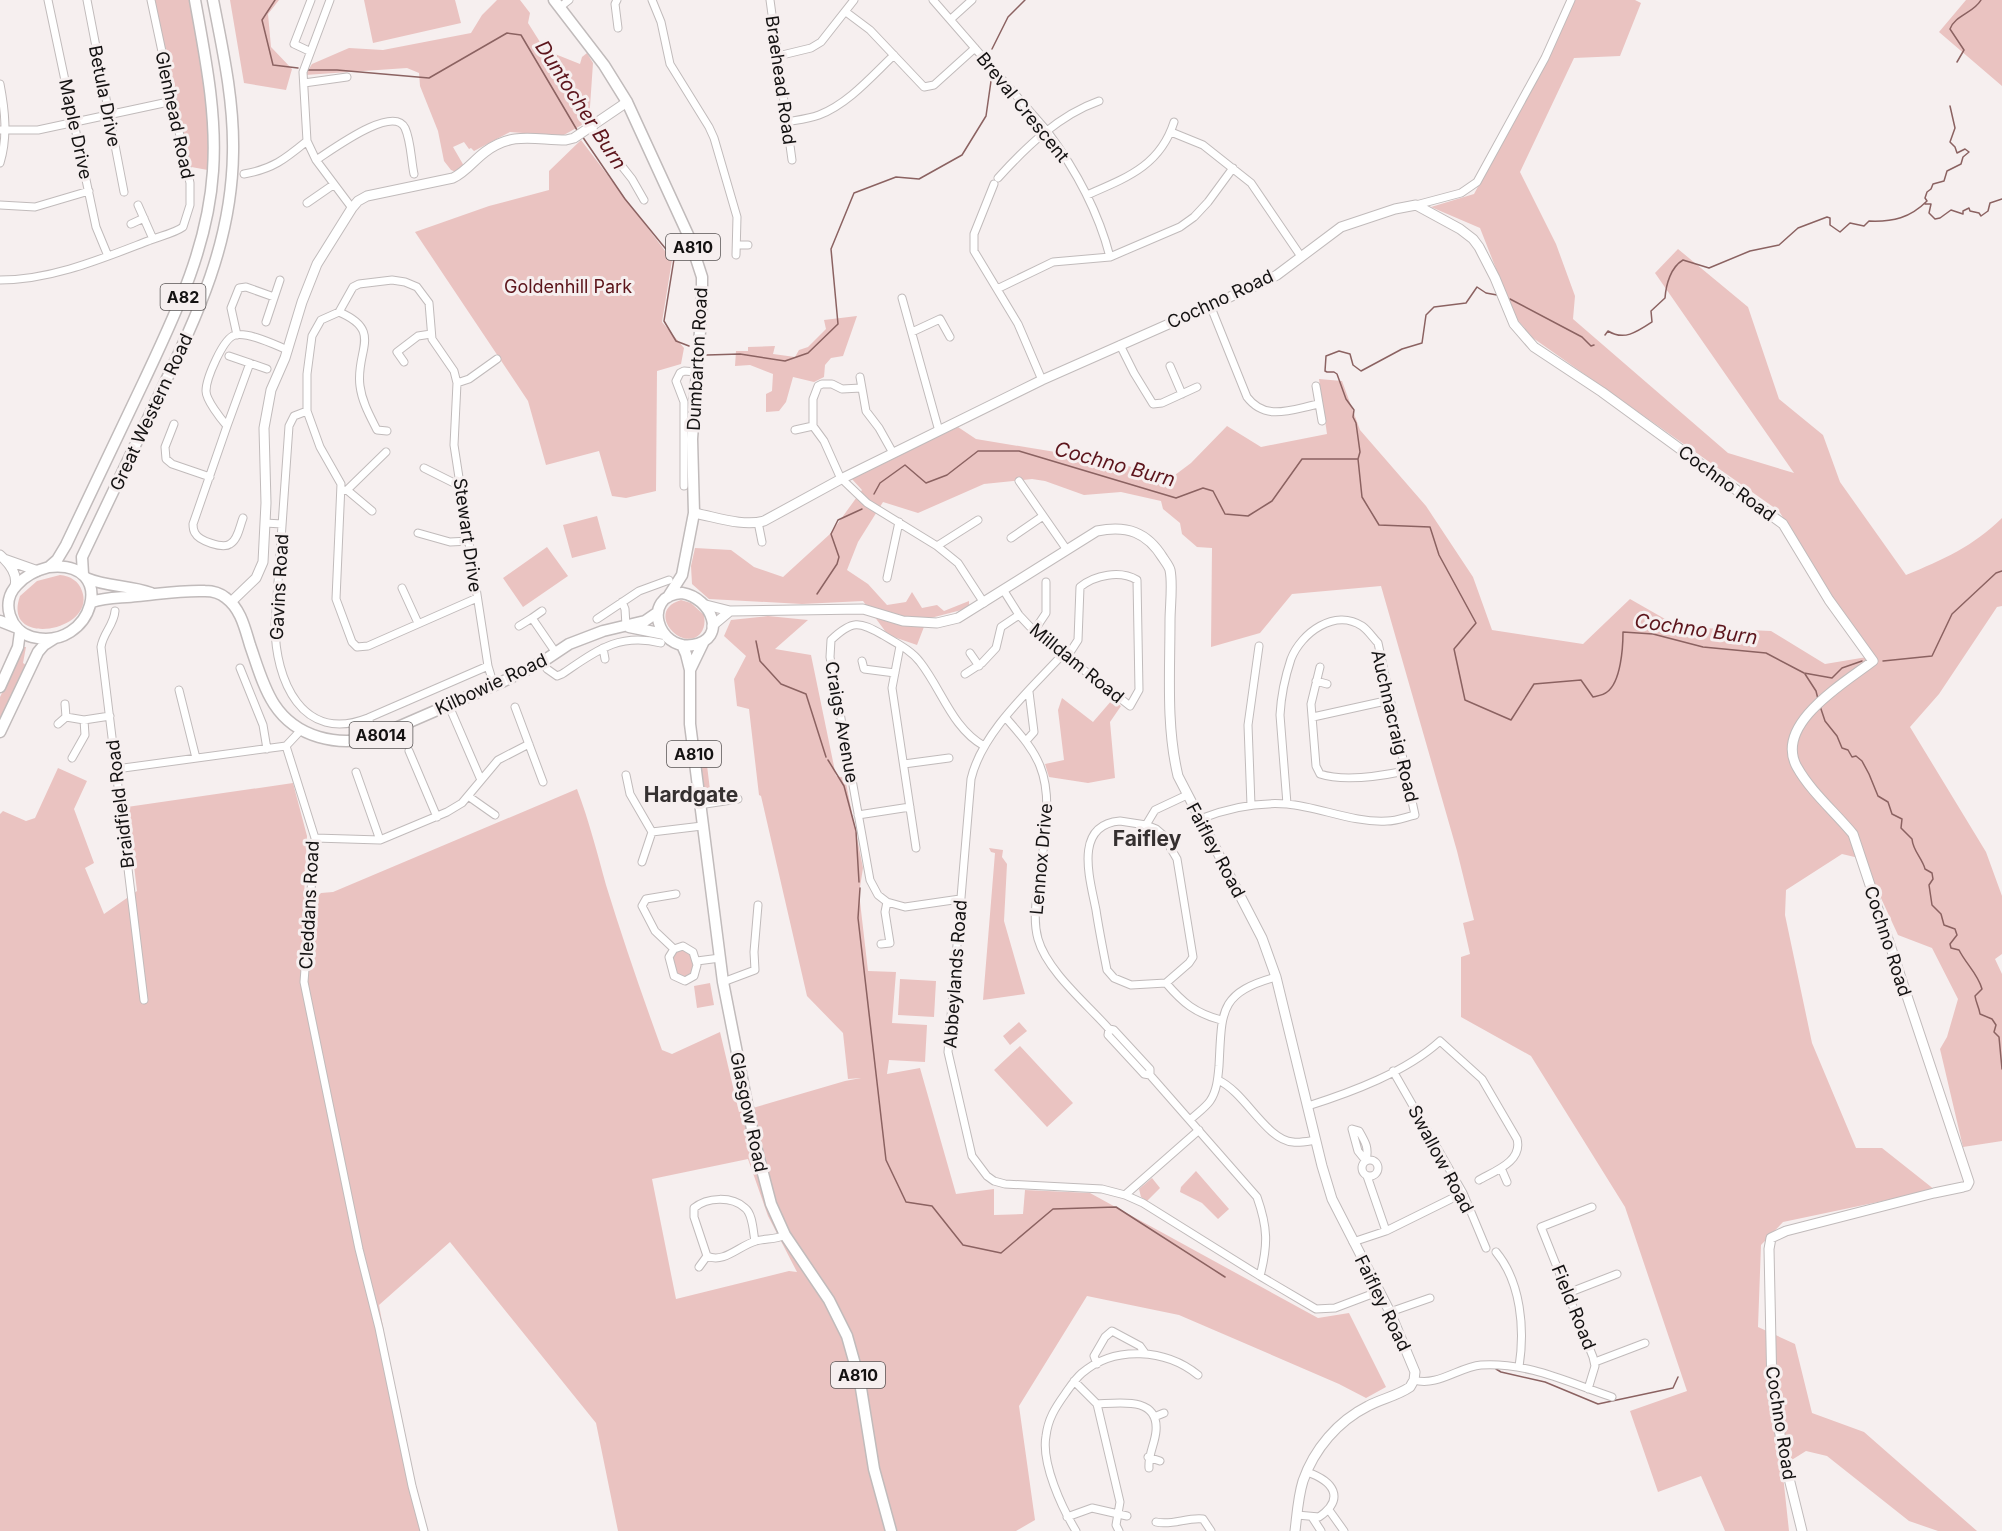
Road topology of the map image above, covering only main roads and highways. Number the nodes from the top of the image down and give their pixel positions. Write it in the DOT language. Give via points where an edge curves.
graph roads {
  1 [pos="195,0"];
  2 [pos="213,0"];
  3 [pos="561,2"];
  4 [pos="49,567"];
  5 [pos="682,575"];
  6 [pos="85,576"];
  7 [pos="686,593"];
  8 [pos="151,594"];
  9 [pos="668,597"];
  10 [pos="5,602"];
  11 [pos="92,602"];
  12 [pos="658,612"];
  13 [pos="0,621"];
  14 [pos="626,626"];
  15 [pos="17,629"];
  16 [pos="55,638"];
  17 [pos="662,638"];
  18 [pos="704,642"];
  19 [pos="682,645"];
  20 [pos="690,670"];
  21 [pos="0,687"];
  22 [pos="0,732"];
  23 [pos="891,1531"];
  1 -- 4 [label="main road, Great Western Road / A82" via="210,89 213,135 212,182 201,242 171,322 64,550"];
  2 -- 6 [label="main road, Great Western Road / A82" via="226,64 233,133 232,175 223,237 211,280 189,332 82,557"];
  3 -- 5 [label="main road, Dumbarton Road / A810" via="627,102 698,260 703,290 692,439 694,513"];
  4 -- 6 [label="main road" via="64,567"];
  4 -- 10 [label="main road" via="15,586"];
  5 -- 7 [label="main road, A810"];
  5 -- 9 [label="main road, A810"];
  6 -- 8 [label="main road"];
  6 -- 11 [label="main road, A82" via="92,590"];
  7 -- 9 [label="main road"];
  7 -- 18 [label="main road, A810" via="698,598 712,615 711,634"];
  8 -- 11 [label="main road"];
  8 -- 14 [label="main road, Kilbowie Road / A8014" via="210,591 231,602 243,623 267,692 283,715 301,730 339,742 375,737 494,686 584,638"];
  9 -- 12 [label="main road, A810"];
  10 -- 15 [label="main road"];
  11 -- 16 [label="main road" via="81,623"];
  12 -- 14 [label="main road, Kilbowie Road / A8014" via="645,621"];
  12 -- 17 [label="main road"];
  13 -- 15 [label="main road"];
  14 -- 17 [label="main road, Kilbowie Road / A8014"];
  15 -- 16 [label="main road" via="35,638"];
  15 -- 21 [label="main road" via="17,651"];
  16 -- 22 [label="main road" via="38,652"];
  17 -- 19 [label="main road"];
  18 -- 19 [label="main road"];
  18 -- 20 [label="main road, Glasgow Road / A810"];
  19 -- 20 [label="main road, Glasgow Road / A810"];
  20 -- 23 [label="main road, Glasgow Road / A810" via="690,724 723,982 756,1149 771,1204 785,1235 829,1300 847,1336"];
}
